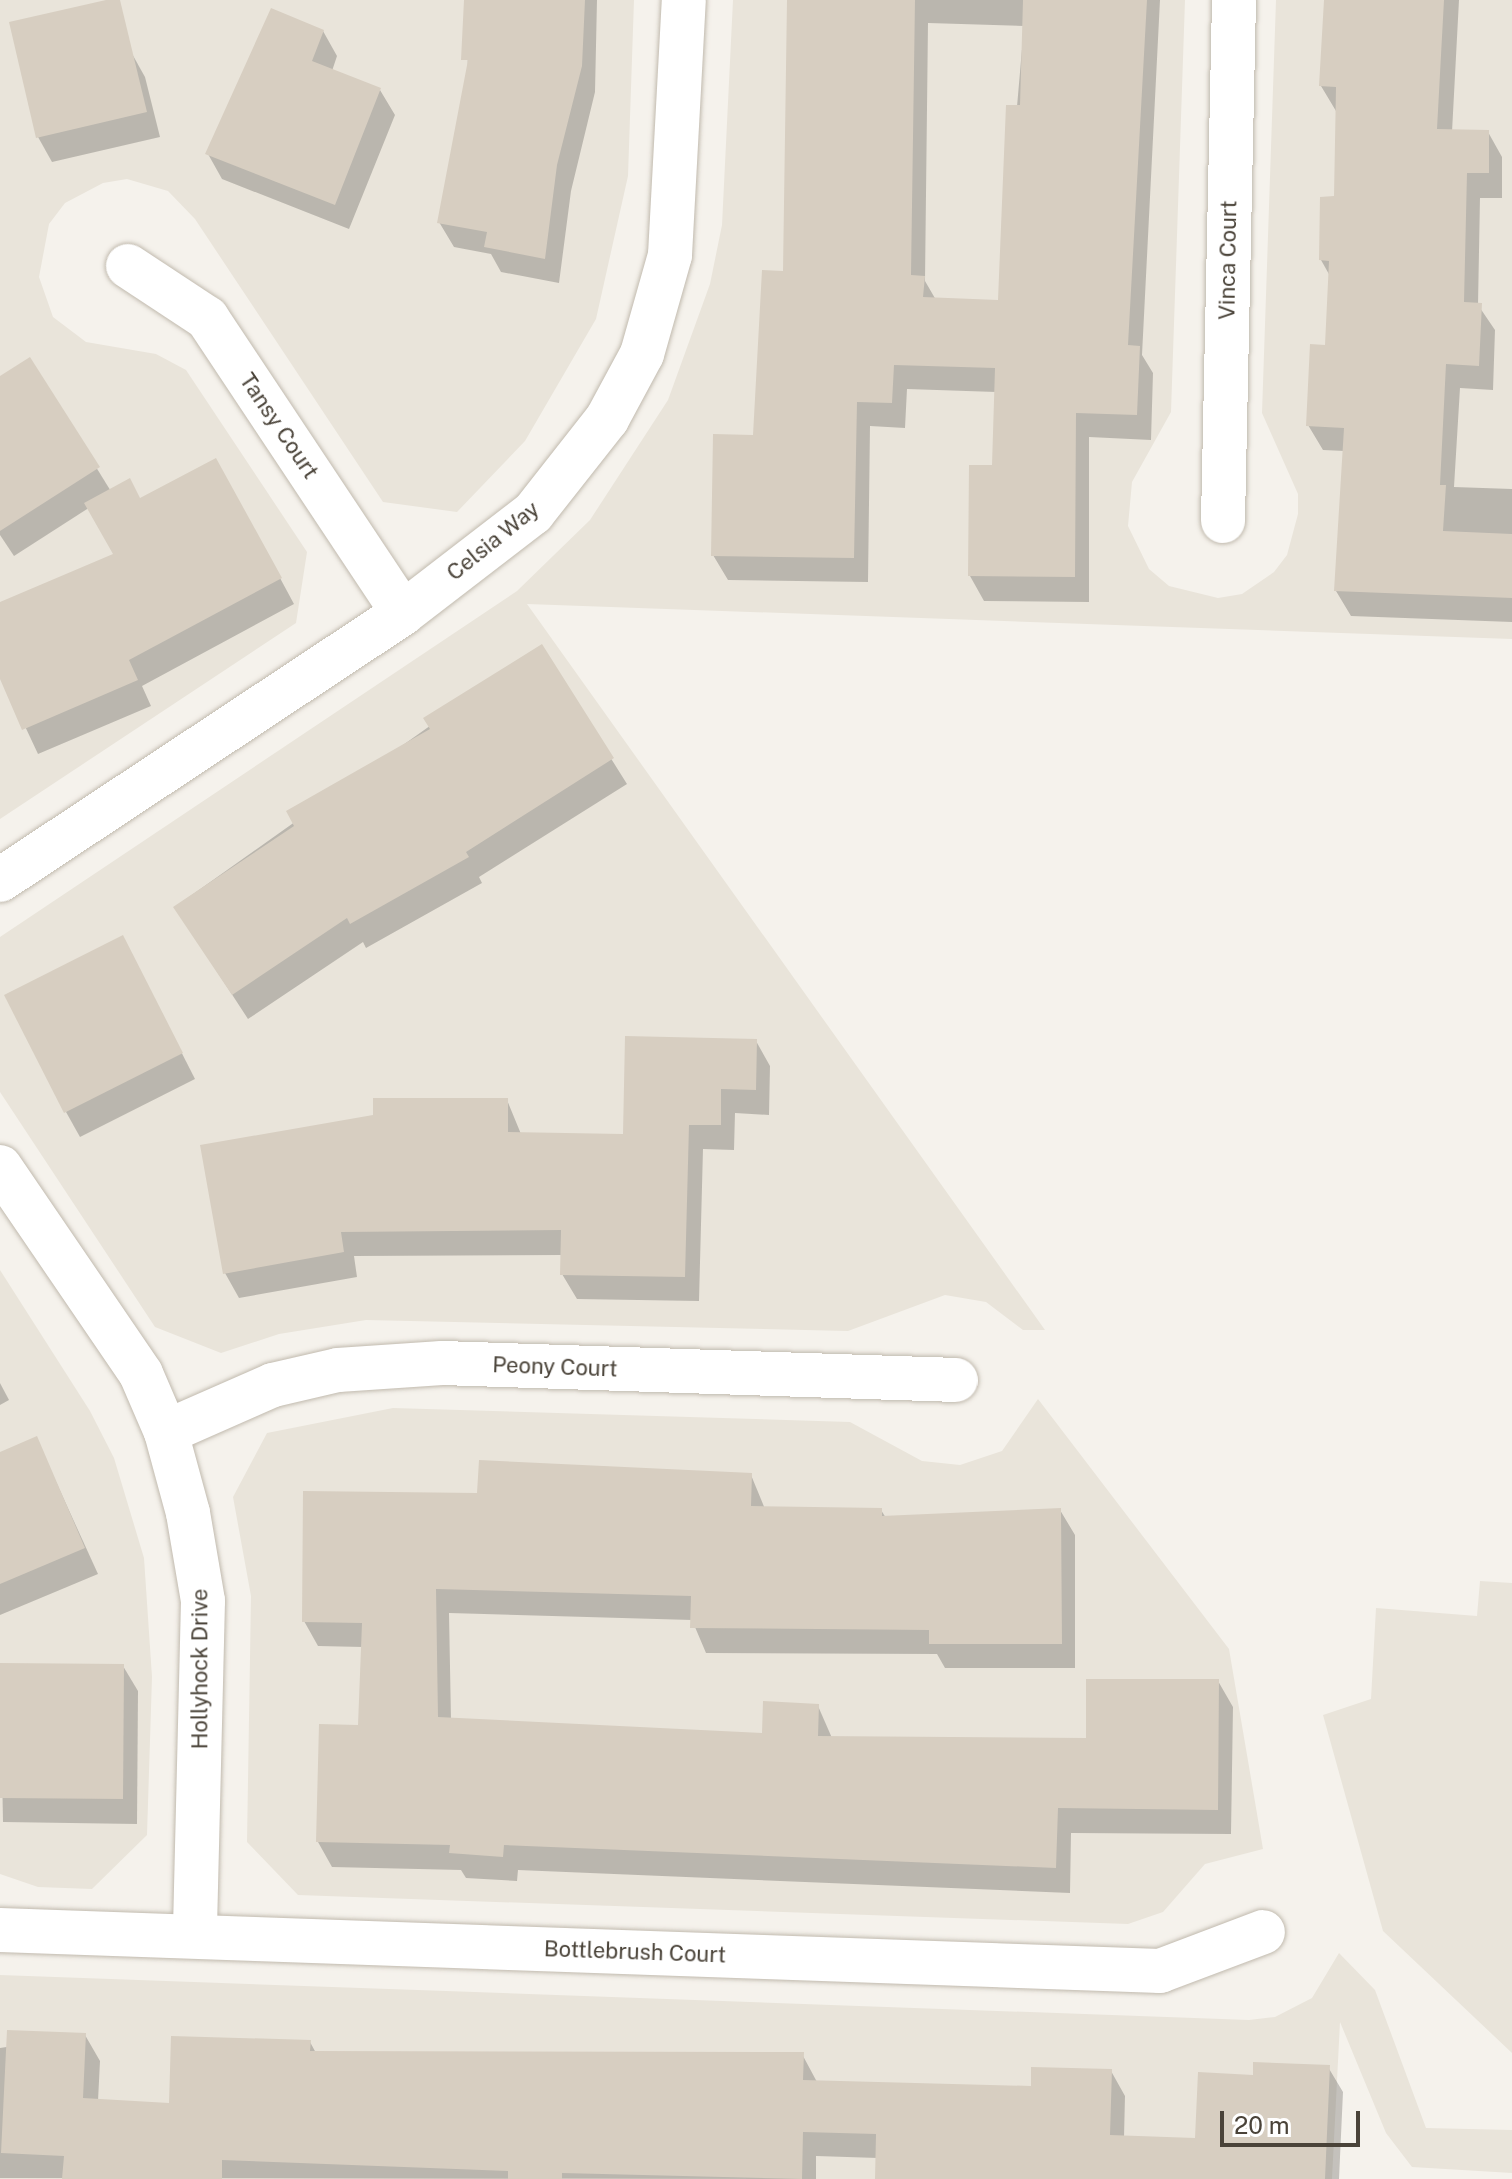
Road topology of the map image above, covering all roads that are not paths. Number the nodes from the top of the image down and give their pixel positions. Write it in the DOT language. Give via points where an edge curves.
graph roads {
  1 [pos="684,0"];
  2 [pos="1234,0"];
  3 [pos="128,266"];
  4 [pos="1223,521"];
  5 [pos="403,613"];
  6 [pos="0,880"];
  7 [pos="0,1167"];
  8 [pos="956,1380"];
  9 [pos="166,1432"];
  10 [pos="0,1930"];
  11 [pos="1263,1932"];
  12 [pos="195,1936"];
  1 -- 5 [label="street, Celsia Way" via="670,255 642,354 607,419 533,513"];
  2 -- 4 [label="street, Vinca Court"];
  3 -- 5 [label="street, Tansy Court" via="207,318"];
  5 -- 6 [label="street, Celsia Way"];
  7 -- 9 [label="street, Hollyhock Drive" via="141,1374"];
  8 -- 9 [label="street, Peony Court" via="442,1363 338,1370 273,1385"];
  9 -- 12 [label="street, Hollyhock Drive" via="203,1601"];
  10 -- 12 [label="street, Bottlebrush Court"];
  11 -- 12 [label="street, Bottlebrush Court" via="1160,1971"];
}
